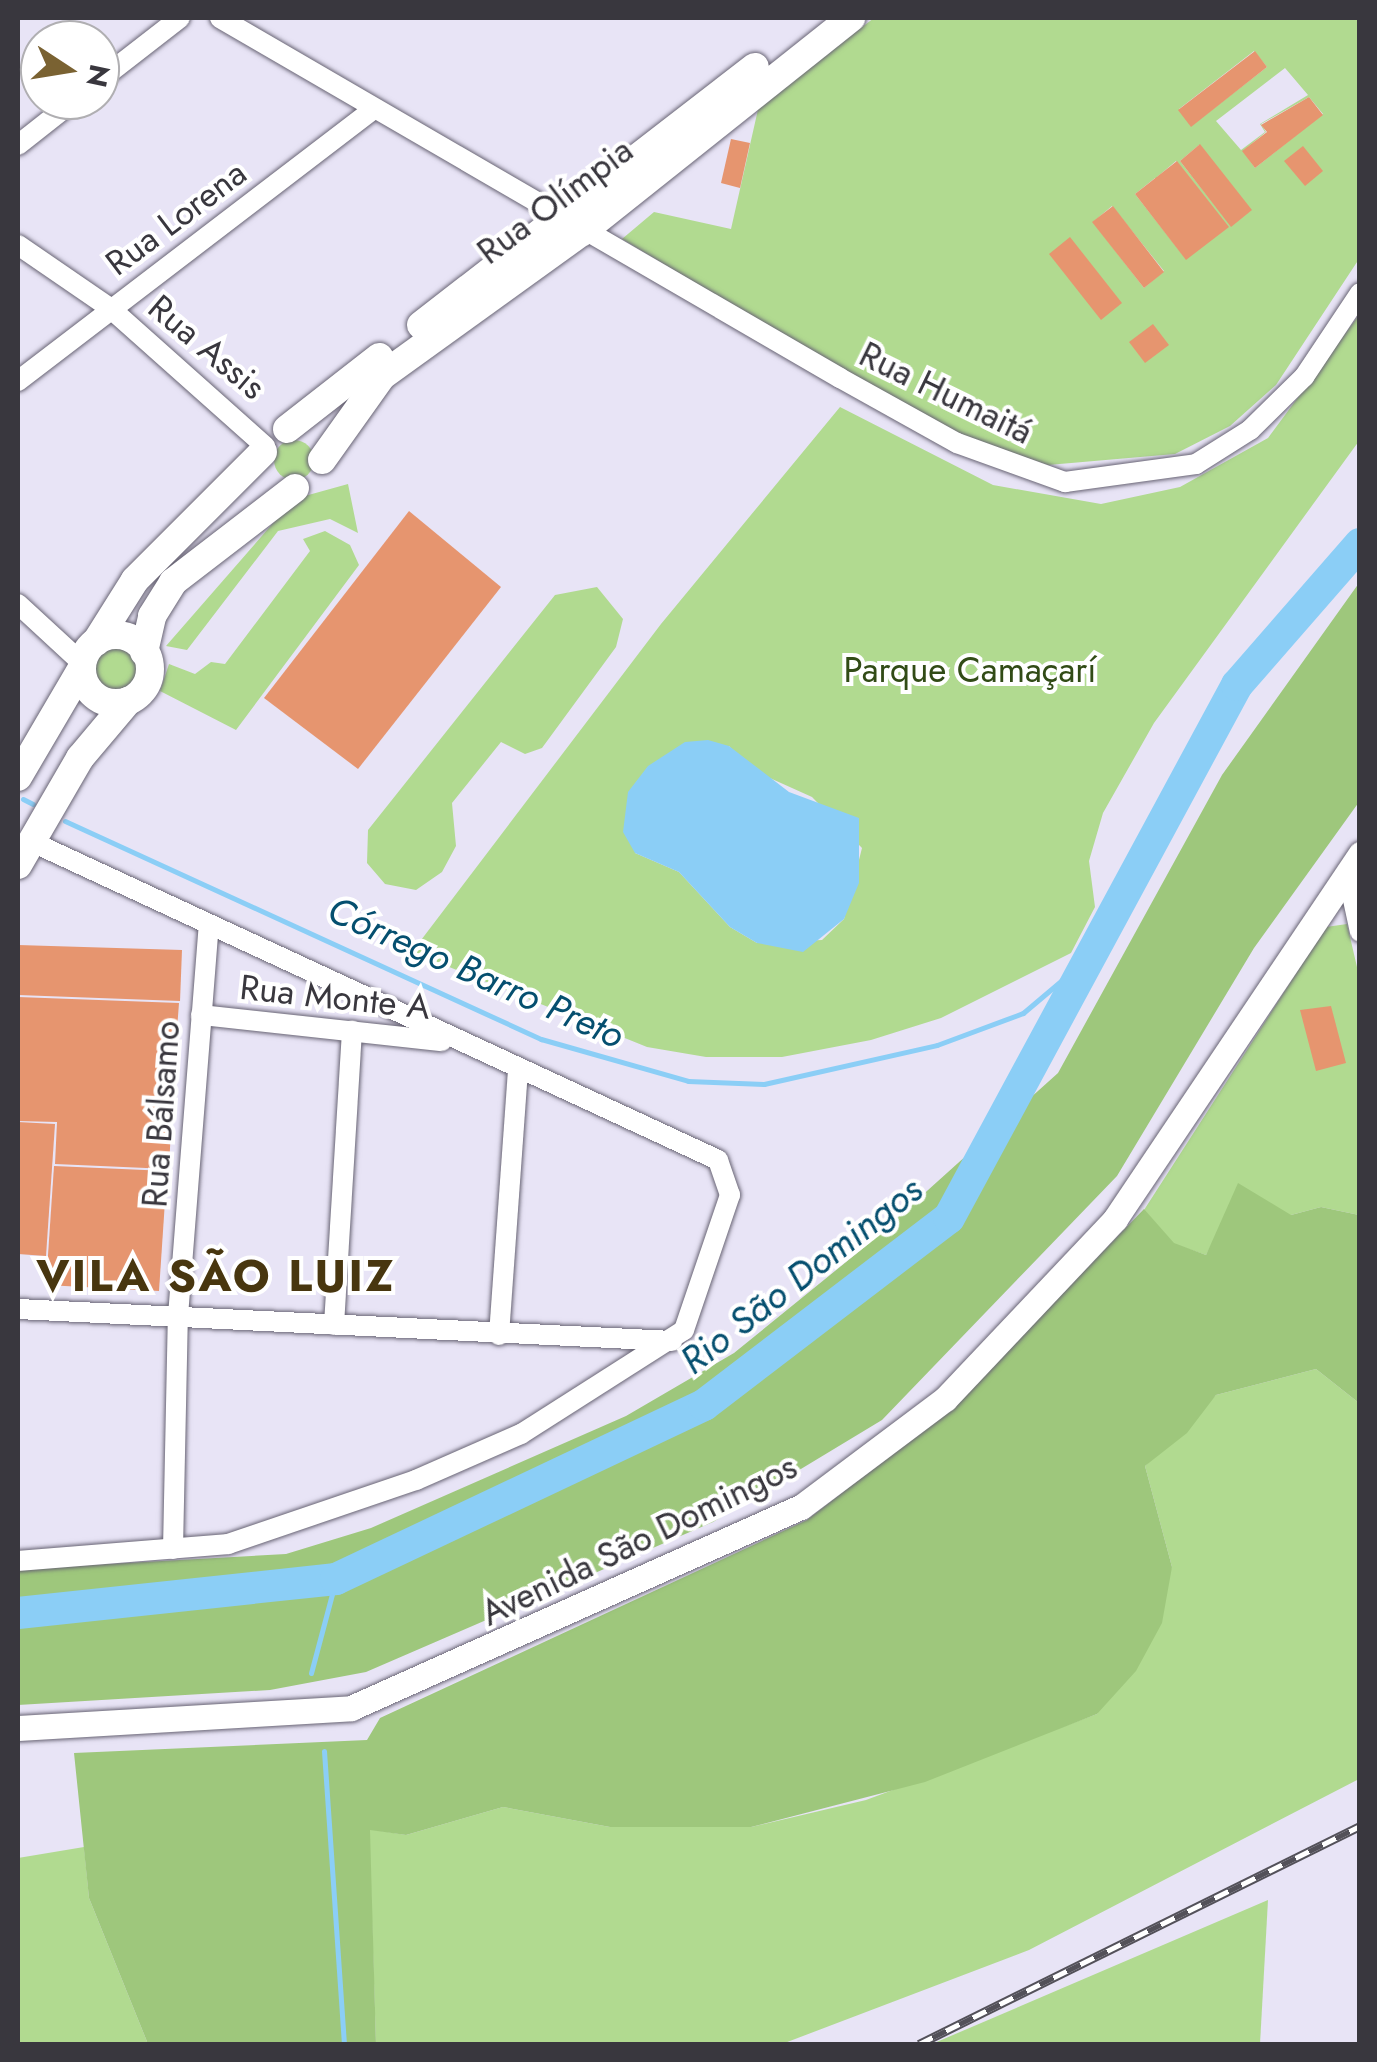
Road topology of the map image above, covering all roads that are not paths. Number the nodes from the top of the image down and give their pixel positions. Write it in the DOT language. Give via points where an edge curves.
graph roads {
  1 [pos="180,18"];
  2 [pos="220,18"];
  3 [pos="820,18"];
  4 [pos="851,18"];
  5 [pos="120,64"];
  6 [pos="374,109"];
  7 [pos="50,120"];
  8 [pos="18,145"];
  9 [pos="571,225"];
  10 [pos="18,245"];
  11 [pos="1360,293"];
  12 [pos="110,308"];
  13 [pos="18,382"];
  14 [pos="268,438"];
  15 [pos="322,460"];
  16 [pos="295,488"];
  17 [pos="18,604"];
  18 [pos="144,652"];
  19 [pos="88,655"];
  20 [pos="128,701"];
  21 [pos="27,744"];
  22 [pos="18,777"];
  23 [pos="22,847"];
  24 [pos="1353,863"];
  25 [pos="209,924"];
  26 [pos="1360,932"];
  27 [pos="201,1016"];
  28 [pos="352,1031"];
  29 [pos="462,1044"];
  30 [pos="518,1070"];
  31 [pos="18,1309"];
  32 [pos="178,1316"];
  33 [pos="334,1324"];
  34 [pos="499,1335"];
  35 [pos="672,1342"];
  36 [pos="173,1549"];
  37 [pos="18,1560"];
  38 [pos="18,1728"];
  1 -- 5 [label="street"];
  2 -- 6 [label="street, Rua Humaitá"];
  3 -- 9 [label="main road, Rua Olímpia"];
  4 -- 9 [label="main road, Rua Olímpia"];
  6 -- 9 [label="street, Rua Humaitá"];
  6 -- 12 [label="street, Rua Lorena"];
  7 -- 8 [label="street"];
  9 -- 11 [label="street, Rua Humaitá" via="957,443 1065,482 1196,464 1250,430 1304,376"];
  9 -- 14 [label="main road, Rua Olímpia"];
  9 -- 15 [label="main road, Rua Olímpia" via="382,376"];
  10 -- 12 [label="street, Rua Assis"];
  12 -- 13 [label="street, Rua Lorena"];
  12 -- 14 [label="street, Rua Assis"];
  14 -- 15 [label="main road" via="308,432"];
  14 -- 16 [label="main road" via="274,482"];
  14 -- 19 [label="main road, Rua Olímpia" via="180,529"];
  15 -- 16 [label="main road" via="315,476"];
  16 -- 18 [label="main road" via="173,582 152,616"];
  17 -- 19 [label="street" via="58,643"];
  18 -- 19 [label="main road" via="122,636"];
  18 -- 20 [label="main road" via="148,678"];
  19 -- 20 [label="main road" via="100,700"];
  19 -- 21 [label="main road, Rua Olímpia"];
  20 -- 23 [label="main road" via="80,758"];
  21 -- 22 [label="main road, Rua Olímpia"];
  23 -- 25 [label="street"];
  24 -- 26 [label="street"];
  24 -- 38 [label="street, Avenida São Domingos" via="1116,1219 945,1399 801,1507 351,1708"];
  25 -- 27 [label="street, Rua Bálsamo"];
  25 -- 29 [label="street"];
  27 -- 28 [label="street, Rua Monte A"];
  27 -- 32 [label="street, Rua Bálsamo"];
  28 -- 29 [label="street, Rua Monte A"];
  28 -- 33 [label="street"];
  29 -- 30 [label="street"];
  30 -- 34 [label="street"];
  30 -- 35 [label="street" via="718,1160 730,1195 694,1315"];
  31 -- 32 [label="street"];
  32 -- 33 [label="street"];
  32 -- 36 [label="street, Rua Bálsamo"];
  33 -- 34 [label="street"];
  34 -- 35 [label="street"];
  35 -- 36 [label="street" via="521,1434 416,1480 228,1544"];
  36 -- 37 [label="street"];
}
